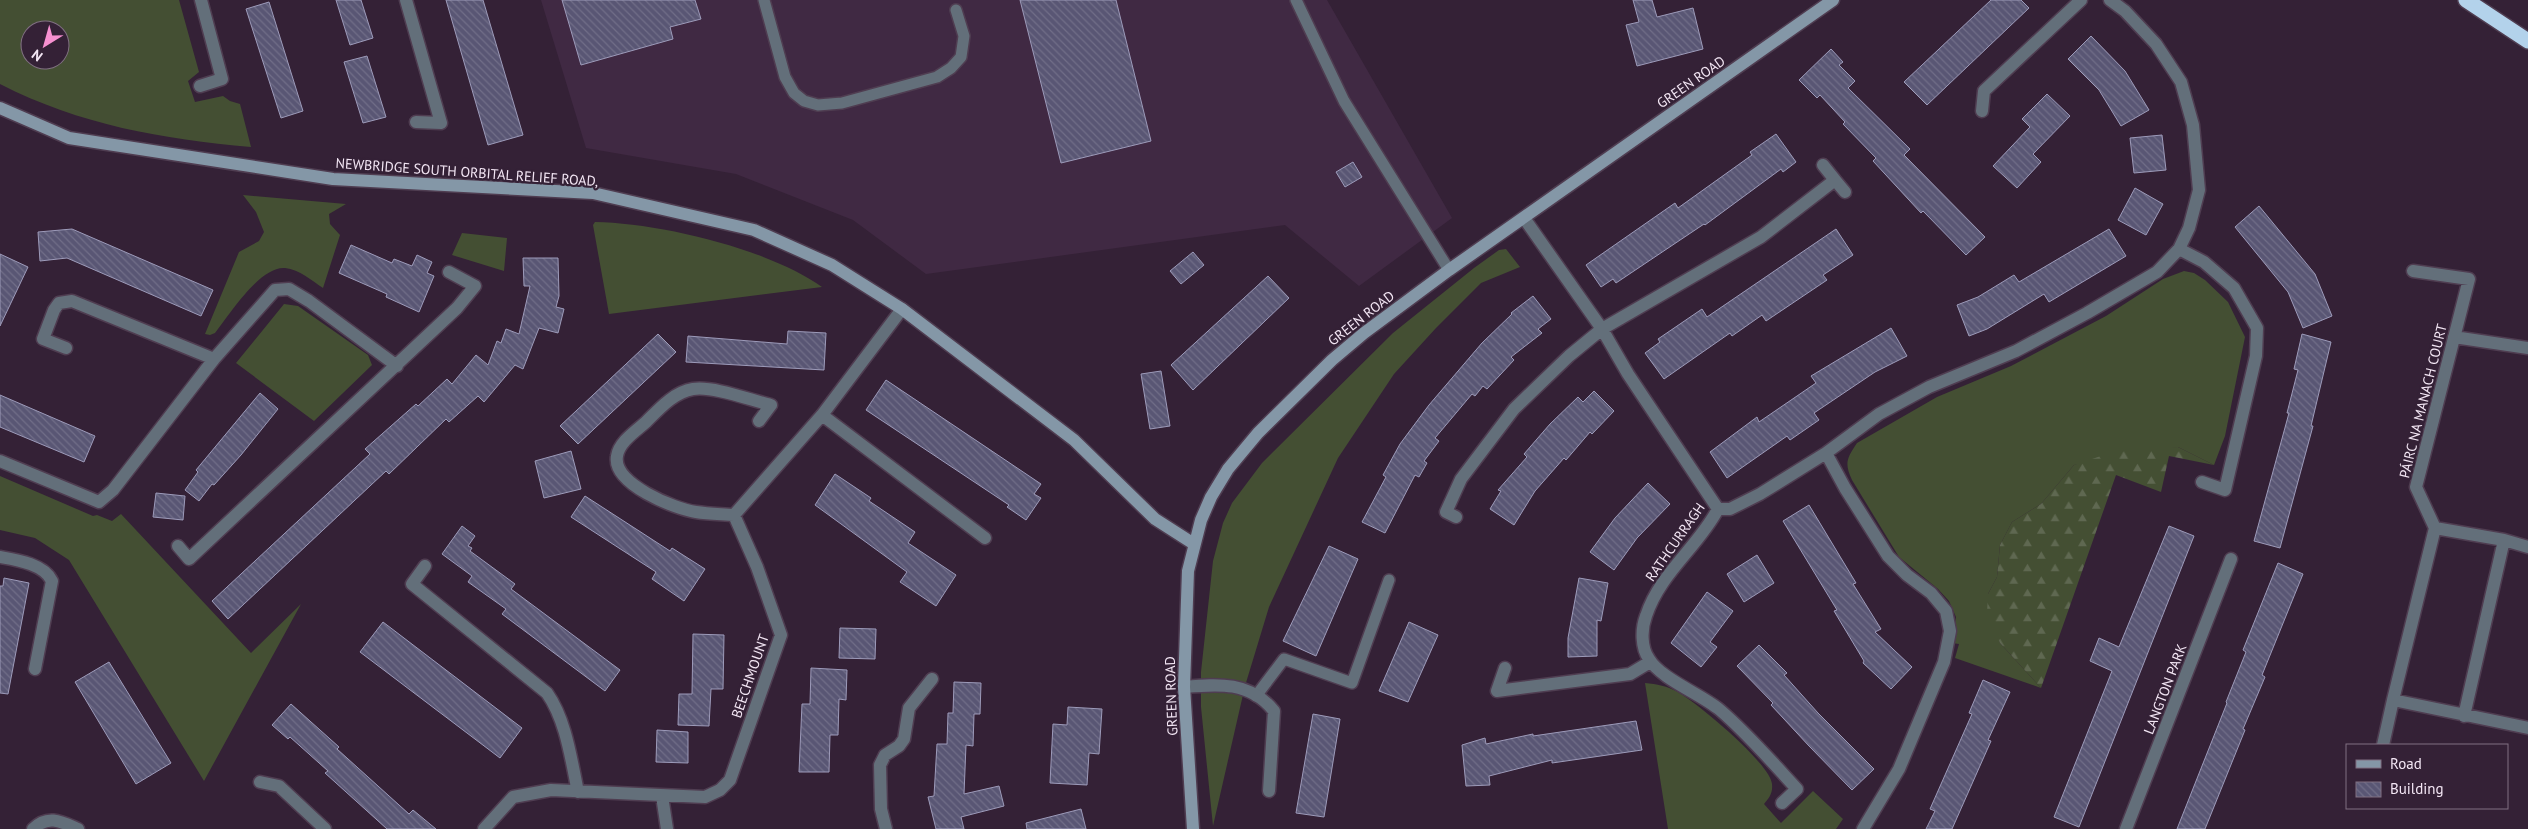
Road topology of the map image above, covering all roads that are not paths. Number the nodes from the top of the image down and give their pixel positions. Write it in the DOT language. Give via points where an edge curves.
graph roads {
  1 [pos="201,0"];
  2 [pos="406,0"];
  3 [pos="764,0"];
  4 [pos="1296,0"];
  5 [pos="1834,0"];
  6 [pos="2081,0"];
  7 [pos="2110,0"];
  8 [pos="2466,0"];
  9 [pos="956,10"];
  10 [pos="2528,41"];
  11 [pos="200,86"];
  12 [pos="0,108"];
  13 [pos="1982,112"];
  14 [pos="416,122"];
  15 [pos="1824,165"];
  16 [pos="1835,180"];
  17 [pos="1845,192"];
  18 [pos="1524,218"];
  19 [pos="2179,248"];
  20 [pos="1449,270"];
  21 [pos="2413,271"];
  22 [pos="449,272"];
  23 [pos="902,309"];
  24 [pos="1602,329"];
  25 [pos="2454,336"];
  26 [pos="66,348"];
  27 [pos="2528,348"];
  28 [pos="214,359"];
  29 [pos="398,366"];
  30 [pos="822,415"];
  31 [pos="759,421"];
  32 [pos="1826,453"];
  33 [pos="0,462"];
  34 [pos="2202,482"];
  35 [pos="1718,509"];
  36 [pos="734,515"];
  37 [pos="1456,517"];
  38 [pos="2434,528"];
  39 [pos="985,538"];
  40 [pos="2504,540"];
  41 [pos="1194,544"];
  42 [pos="178,546"];
  43 [pos="2528,547"];
  44 [pos="0,557"];
  45 [pos="2231,559"];
  46 [pos="425,566"];
  47 [pos="1389,580"];
  48 [pos="1650,662"];
  49 [pos="1504,668"];
  50 [pos="35,669"];
  51 [pos="932,679"];
  52 [pos="1184,687"];
  53 [pos="1256,696"];
  54 [pos="2394,700"];
  55 [pos="2464,716"];
  56 [pos="2528,728"];
  57 [pos="2383,744"];
  58 [pos="260,782"];
  59 [pos="1269,791"];
  60 [pos="578,792"];
  61 [pos="662,796"];
  62 [pos="1782,803"];
  63 [pos="33,829"];
  64 [pos="78,829"];
  65 [pos="325,829"];
  66 [pos="484,829"];
  67 [pos="667,829"];
  68 [pos="886,829"];
  69 [pos="1193,829"];
  70 [pos="1863,829"];
  71 [pos="2126,829"];
  1 -- 11 [label="street" via="222,79"];
  2 -- 14 [label="street" via="441,123"];
  3 -- 9 [label="lane" via="785,77 794,93 804,101 818,105 842,103 937,77 951,68 961,57 964,36"];
  4 -- 20 [label="lane" via="1344,101"];
  5 -- 18 [label="street, GREEN ROAD"];
  6 -- 13 [label="street" via="1984,91"];
  7 -- 19 [label="street" via="2156,44 2181,82 2193,125 2199,190 2189,228"];
  8 -- 10 [label="highway"];
  12 -- 23 [label="street, NEWBRIDGE SOUTH ORBITAL RELIEF ROAD," via="69,138 333,179 593,193 754,230 832,265"];
  15 -- 16 [label="street"];
  16 -- 17 [label="street"];
  16 -- 24 [label="street" via="1760,237"];
  18 -- 20 [label="street, GREEN ROAD"];
  18 -- 24 [label="street, RATHCURRAGH"];
  19 -- 32 [label="street" via="2157,272 2087,313 2016,351 1929,386 1879,414"];
  19 -- 34 [label="street" via="2204,262 2234,288 2257,328 2256,356 2225,490"];
  20 -- 41 [label="street, GREEN ROAD" via="1332,360 1258,433 1210,497"];
  21 -- 25 [label="street, PÁIRC NA MANACH COURT" via="2469,279"];
  22 -- 29 [label="street" via="475,286"];
  23 -- 30 [label="street"];
  23 -- 41 [label="street, NEWBRIDGE SOUTH ORBITAL RELIEF ROAD," via="1074,440 1155,519"];
  24 -- 35 [label="street, RATHCURRAGH" via="1638,390"];
  24 -- 37 [label="street" via="1514,409 1461,479 1446,512"];
  25 -- 27 [label="street"];
  25 -- 38 [label="street, PÁIRC NA MANACH COURT" via="2416,487"];
  26 -- 28 [label="street" via="43,339 54,310 60,304 72,301"];
  28 -- 29 [label="street" via="275,290 289,289"];
  28 -- 33 [label="street" via="113,490 99,502"];
  29 -- 42 [label="street" via="190,559"];
  30 -- 36 [label="street"];
  30 -- 39 [label="street"];
  31 -- 36 [label="street" via="772,405 710,390 692,390 672,398 624,442 616,456 619,470 627,481 656,499 694,512"];
  32 -- 35 [label="street" via="1752,498 1730,509"];
  32 -- 70 [label="street" via="1844,488 1888,556 1906,575 1931,593 1946,611 1950,631 1944,662 1899,769"];
  35 -- 48 [label="street, RATHCURRAGH" via="1662,582 1645,617 1642,649"];
  36 -- 61 [label="street, BEECHMOUNT" via="781,635 730,780 720,790 705,797"];
  38 -- 40 [label="street"];
  38 -- 54 [label="street"];
  40 -- 43 [label="street"];
  40 -- 55 [label="street"];
  41 -- 52 [label="street, GREEN ROAD" via="1186,595"];
  44 -- 50 [label="street" via="19,560 42,570 52,581"];
  45 -- 71 [label="street, LANGTON PARK"];
  46 -- 60 [label="street" via="412,584 547,693 555,704"];
  47 -- 53 [label="lane" via="1352,682 1284,659"];
  48 -- 49 [label="street" via="1630,674 1497,691"];
  48 -- 62 [label="street" via="1718,708 1748,736 1796,789"];
  51 -- 68 [label="street" via="909,708 904,739 884,755 880,765 881,809"];
  52 -- 53 [label="street" via="1222,684"];
  52 -- 69 [label="street, GREEN ROAD"];
  53 -- 59 [label="street" via="1274,712"];
  54 -- 55 [label="street"];
  54 -- 57 [label="street"];
  55 -- 56 [label="street"];
  58 -- 65 [label="street" via="280,786"];
  60 -- 61 [label="street, BEECHMOUNT"];
  60 -- 66 [label="street, BEECHMOUNT" via="550,790 514,797"];
  61 -- 67 [label="street"];
  63 -- 64 [label="street" via="46,820 58,820"];
}
